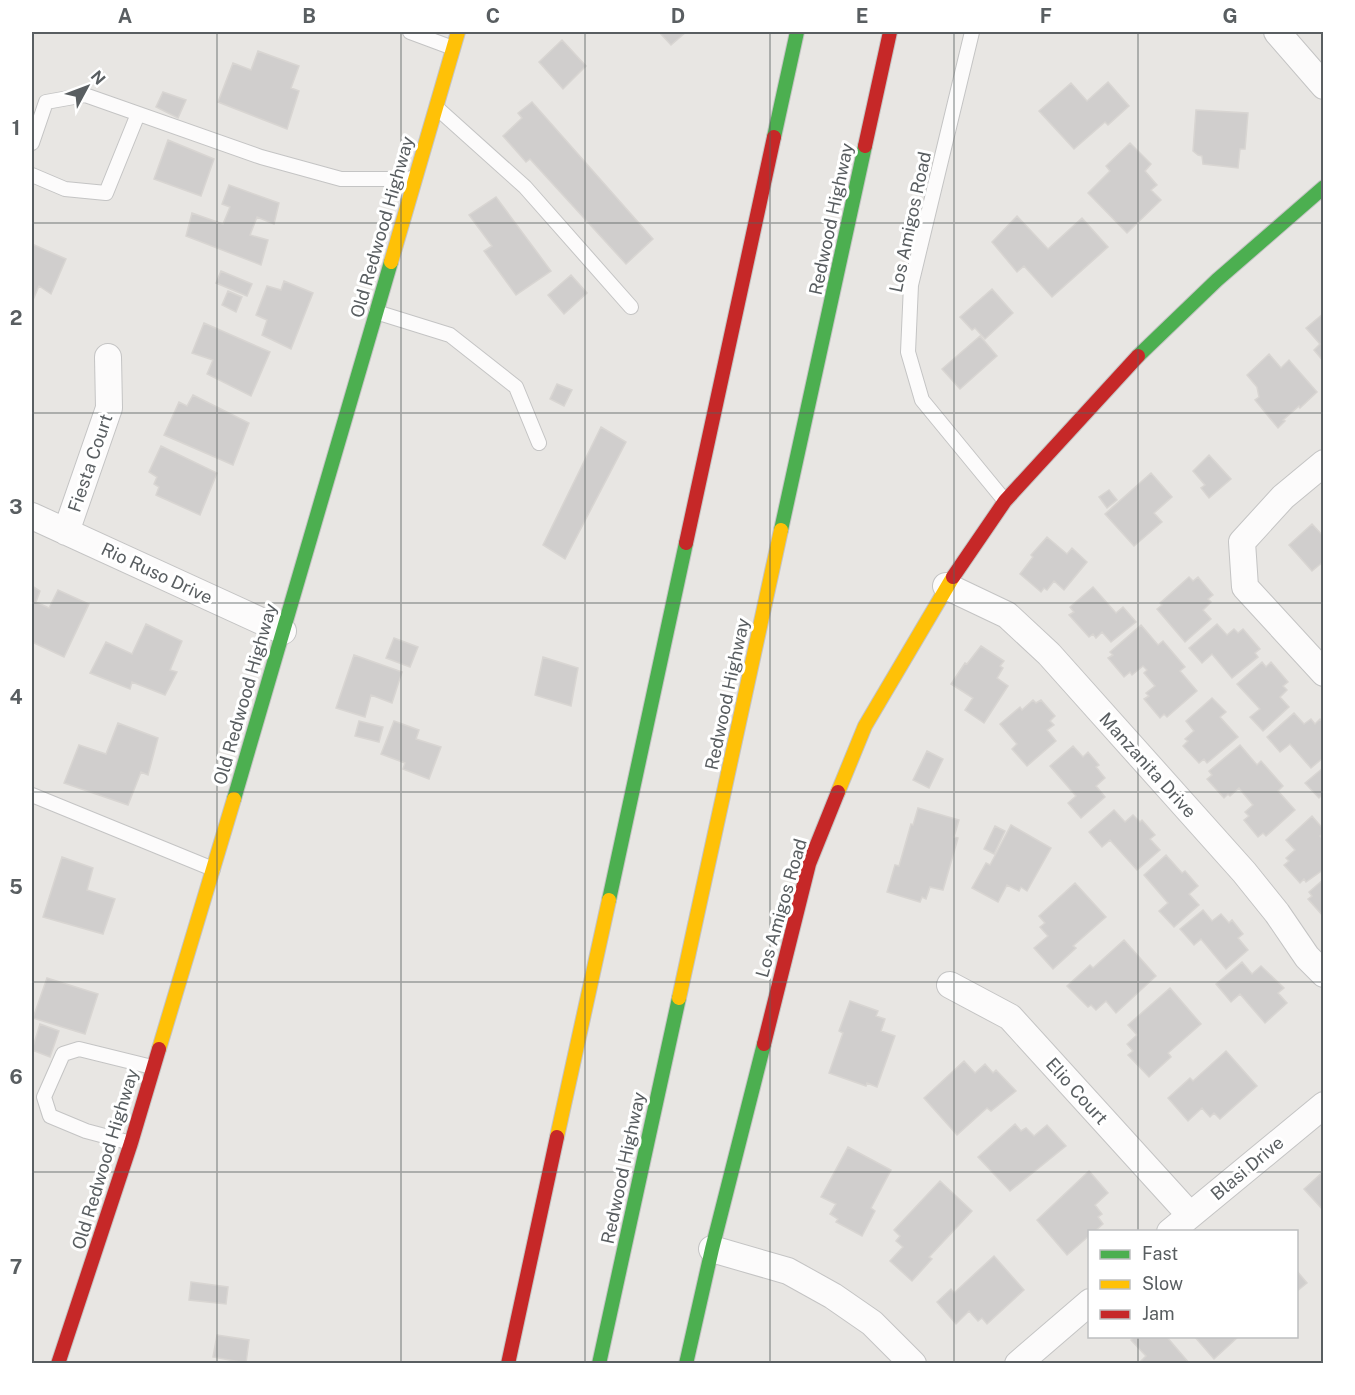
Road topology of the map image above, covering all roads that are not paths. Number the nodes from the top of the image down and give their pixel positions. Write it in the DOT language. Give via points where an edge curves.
graph roads {
  1 [pos="410,32"];
  2 [pos="458,32"];
  3 [pos="797,32"];
  4 [pos="890,32"];
  5 [pos="896,32"];
  6 [pos="972,32"];
  7 [pos="1276,32"];
  8 [pos="453,48"];
  9 [pos="879,84"];
  10 [pos="1323,86"];
  11 [pos="436,107"];
  12 [pos="138,114"];
  13 [pos="32,143"];
  14 [pos="32,175"];
  15 [pos="415,177"];
  16 [pos="1323,187"];
  17 [pos="631,307"];
  18 [pos="376,312"];
  19 [pos="108,357"];
  20 [pos="539,443"];
  21 [pos="1323,464"];
  22 [pos="1005,501"];
  23 [pos="32,516"];
  24 [pos="66,532"];
  25 [pos="946,586"];
  26 [pos="282,631"];
  27 [pos="1323,674"];
  28 [pos="32,795"];
  29 [pos="213,868"];
  30 [pos="1323,974"];
  31 [pos="950,985"];
  32 [pos="152,1067"];
  33 [pos="1323,1105"];
  34 [pos="131,1143"];
  35 [pos="1190,1215"];
  36 [pos="1172,1230"];
  37 [pos="712,1249"];
  38 [pos="1088,1303"];
  39 [pos="58,1364"];
  40 [pos="508,1364"];
  41 [pos="599,1364"];
  42 [pos="686,1364"];
  43 [pos="913,1364"];
  44 [pos="1018,1364"];
  1 -- 8 [label="lane"];
  2 -- 8 [label="main road, Old Redwood Highway"];
  3 -- 40 [label="main road"];
  4 -- 9 [label="main road, Redwood Highway"];
  5 -- 9 [label="main road"];
  6 -- 22 [label="lane, Los Amigos Road" via="911,285 908,352 922,400"];
  7 -- 10 [label="street"];
  8 -- 11 [label="main road, Old Redwood Highway"];
  9 -- 41 [label="main road, Redwood Highway"];
  11 -- 15 [label="main road, Old Redwood Highway"];
  11 -- 17 [label="lane" via="525,187"];
  12 -- 13 [label="lane" via="84,95 46,102"];
  12 -- 14 [label="lane" via="106,193 65,189"];
  12 -- 15 [label="lane" via="261,157 341,179"];
  15 -- 18 [label="main road, Old Redwood Highway"];
  16 -- 22 [label="main road, Los Amigos Road" via="1217,280 1130,364"];
  18 -- 20 [label="lane" via="450,335 516,387"];
  18 -- 26 [label="main road, Old Redwood Highway"];
  19 -- 24 [label="street, Fiesta Court" via="109,408"];
  21 -- 27 [label="street" via="1284,497 1242,542 1245,587"];
  22 -- 25 [label="main road, Los Amigos Road"];
  23 -- 24 [label="street, Rio Ruso Drive"];
  24 -- 26 [label="street, Rio Ruso Drive"];
  25 -- 30 [label="street, Manzanita Drive" via="1007,615 1048,654 1244,872"];
  25 -- 37 [label="main road, Los Amigos Road" via="865,726 809,864"];
  26 -- 29 [label="main road, Old Redwood Highway"];
  28 -- 29 [label="lane"];
  29 -- 32 [label="main road, Old Redwood Highway"];
  31 -- 35 [label="street, Elio Court" via="1010,1017"];
  32 -- 34 [label="main road, Old Redwood Highway"];
  32 -- 34 [label="lane" via="79,1049 63,1054 44,1097 50,1116"];
  33 -- 35 [label="street, Blasi Drive"];
  34 -- 39 [label="main road, Old Redwood Highway"];
  35 -- 36 [label="street, Blasi Drive"];
  37 -- 42 [label="main road, Los Amigos Road"];
  37 -- 43 [label="street" via="788,1271 833,1296 872,1323"];
  38 -- 44 [label="street"];
}
